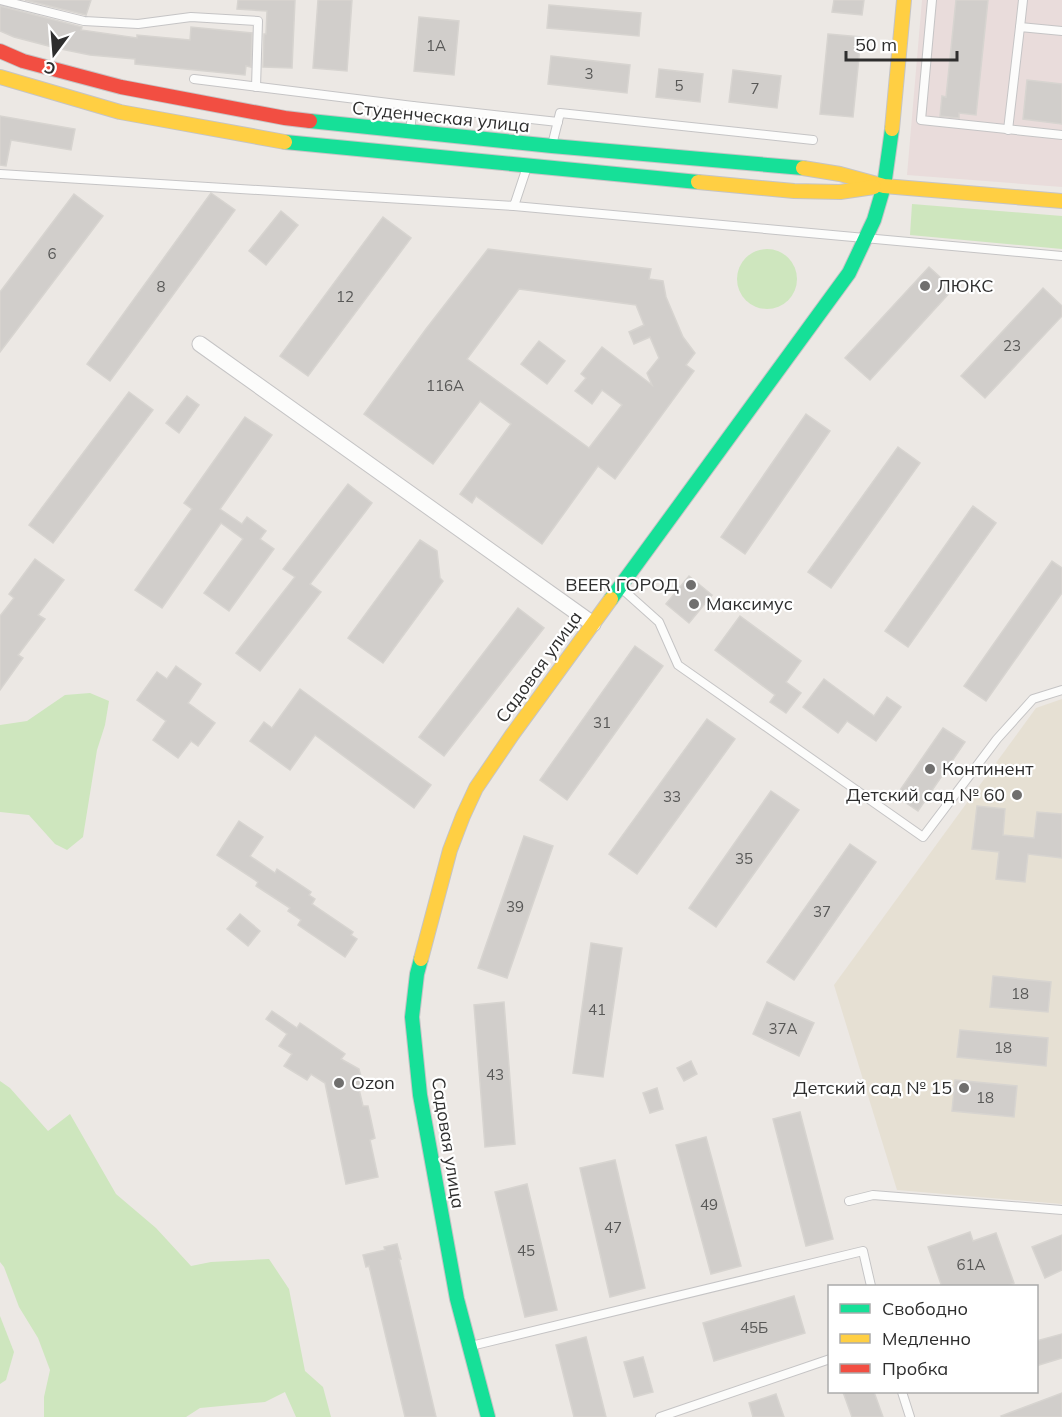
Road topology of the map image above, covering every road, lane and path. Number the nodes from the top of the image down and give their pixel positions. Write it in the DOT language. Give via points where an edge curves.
graph roads {
  1 [pos="0,0"];
  2 [pos="904,0"];
  3 [pos="932,0"];
  4 [pos="1023,0"];
  5 [pos="1020,27"];
  6 [pos="1062,31"];
  7 [pos="0,51"];
  8 [pos="0,77"];
  9 [pos="194,79"];
  10 [pos="256,87"];
  11 [pos="413,106"];
  12 [pos="558,122"];
  13 [pos="1008,130"];
  14 [pos="410,132"];
  15 [pos="1062,135"];
  16 [pos="813,140"];
  17 [pos="552,146"];
  18 [pos="527,165"];
  19 [pos="0,174"];
  20 [pos="884,186"];
  21 [pos="1062,201"];
  22 [pos="514,206"];
  23 [pos="867,237"];
  24 [pos="1062,256"];
  25 [pos="200,344"];
  26 [pos="619,587"];
  27 [pos="593,624"];
  28 [pos="1062,690"];
  29 [pos="849,1201"];
  30 [pos="1062,1210"];
  31 [pos="871,1285"];
  32 [pos="469,1346"];
  33 [pos="828,1360"];
  34 [pos="902,1393"];
  35 [pos="488,1417"];
  36 [pos="660,1417"];
  37 [pos="910,1417"];
  1 -- 10 [label="lane" via="84,21 138,24 191,17 258,21"];
  2 -- 20 [label="main road, Садовая улица"];
  3 -- 13 [label="lane" via="921,120"];
  4 -- 5 [label="lane"];
  5 -- 6 [label="lane"];
  5 -- 13 [label="lane"];
  7 -- 14 [label="main road, Студенческая улица" via="23,61 121,87 285,118"];
  8 -- 18 [label="main road, Студенческая улица" via="120,112 280,142"];
  9 -- 10 [label="lane"];
  10 -- 11 [label="lane"];
  11 -- 12 [label="lane"];
  11 -- 14 [label="lane"];
  12 -- 16 [label="lane" via="560,113"];
  12 -- 17 [label="lane"];
  13 -- 15 [label="lane"];
  14 -- 17 [label="main road, Студенческая улица"];
  17 -- 20 [label="main road, Студенческая улица" via="795,167"];
  18 -- 20 [label="main road, Студенческая улица" via="794,191 840,192"];
  18 -- 22 [label="lane"];
  19 -- 22 [label="lane"];
  20 -- 21 [label="main road, Студенческая улица"];
  20 -- 23 [label="main road, Садовая улица"];
  22 -- 23 [label="lane"];
  23 -- 24 [label="lane"];
  23 -- 26 [label="main road, Садовая улица" via="849,273"];
  25 -- 27 [label="street"];
  26 -- 27 [label="main road, Садовая улица"];
  26 -- 28 [label="lane" via="659,622 678,664 923,837 1033,699"];
  27 -- 32 [label="main road, Садовая улица" via="476,788 450,850 417,974 412,1017 420,1095 455,1292"];
  29 -- 30 [label="lane" via="873,1195"];
  31 -- 32 [label="lane" via="862,1251"];
  32 -- 35 [label="main road, Садовая улица"];
  33 -- 36 [label="lane"];
  34 -- 37 [label="lane"];
}
